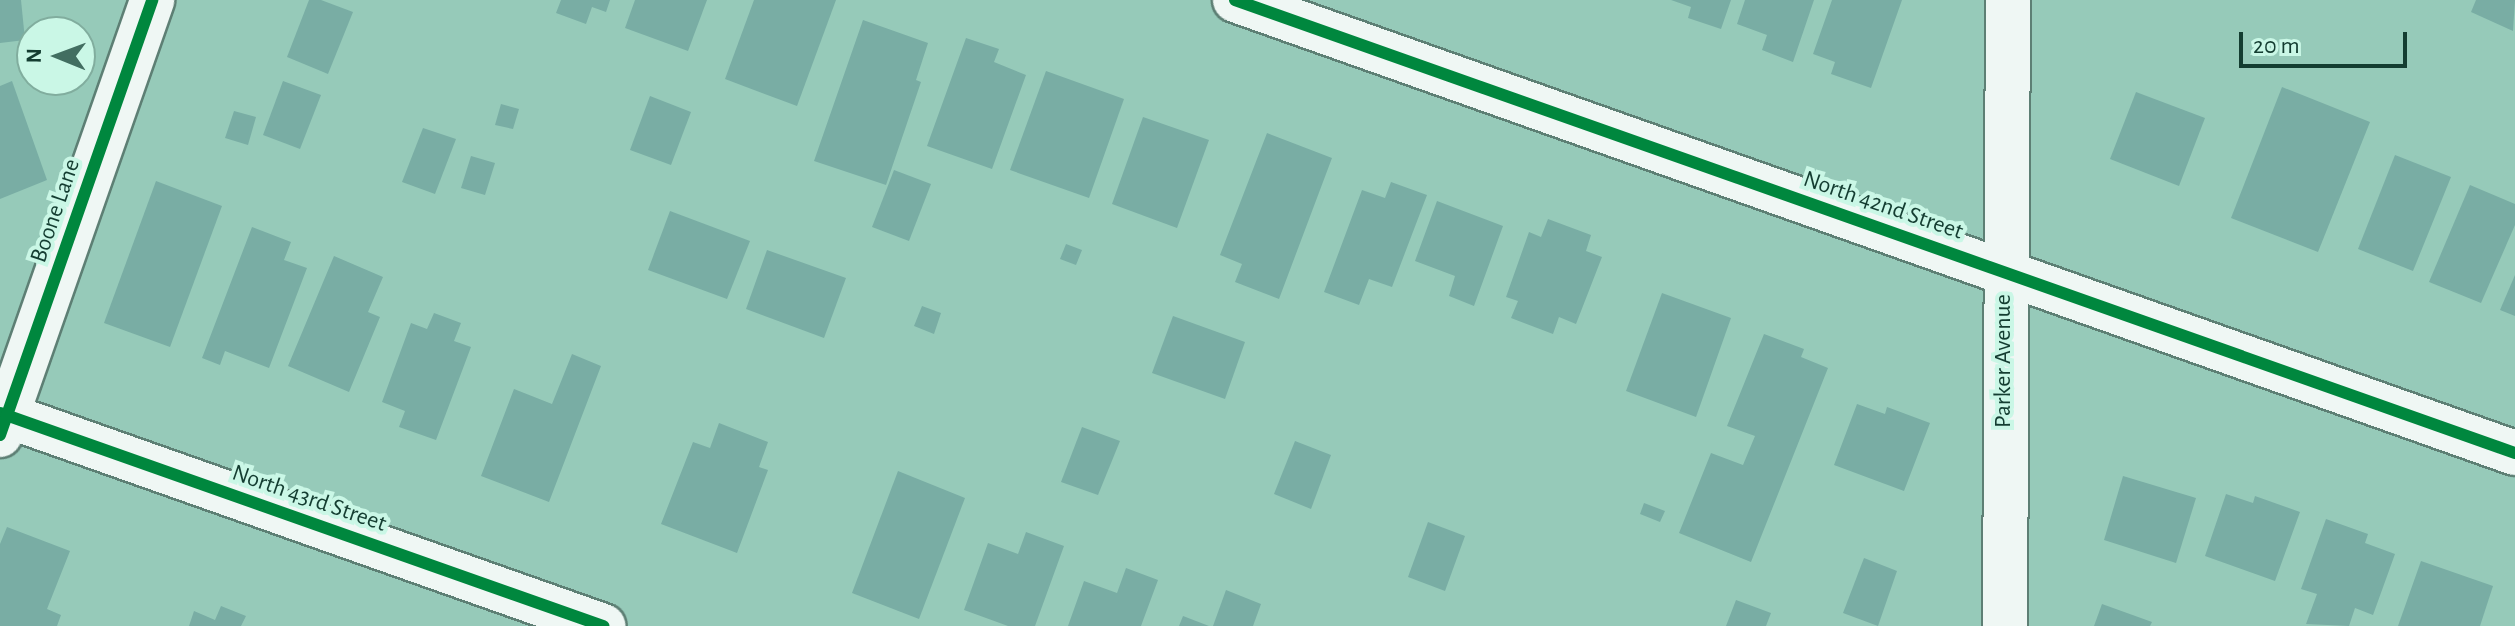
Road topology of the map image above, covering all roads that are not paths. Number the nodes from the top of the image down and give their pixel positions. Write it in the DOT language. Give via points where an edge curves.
graph roads {
  1 [pos="152,0"];
  2 [pos="1235,0"];
  3 [pos="2008,0"];
  4 [pos="2004,272"];
  5 [pos="3,421"];
  6 [pos="2515,453"];
  7 [pos="603,626"];
  8 [pos="2005,626"];
  1 -- 5 [label="street, Boone Lane"];
  2 -- 4 [label="street, North 42nd Street"];
  3 -- 4 [label="street, Parker Avenue"];
  4 -- 6 [label="street, North 42nd Street"];
  4 -- 8 [label="street, Parker Avenue"];
  5 -- 7 [label="street, North 43rd Street"];
}
